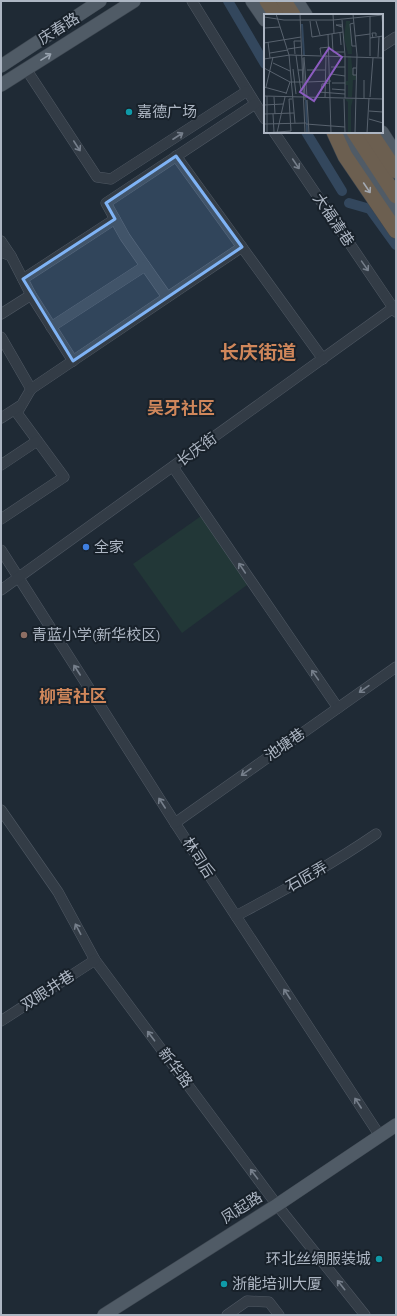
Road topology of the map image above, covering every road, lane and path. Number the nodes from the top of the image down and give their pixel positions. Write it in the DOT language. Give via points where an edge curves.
graph roads {
  1 [pos="100,1"];
  2 [pos="134,1"];
  3 [pos="192,1"];
  4 [pos="252,1"];
  5 [pos="267,1"];
  6 [pos="284,1"];
  7 [pos="297,1"];
  8 [pos="275,14"];
  9 [pos="292,14"];
  10 [pos="305,14"];
  11 [pos="264,19"];
  12 [pos="396,37"];
  13 [pos="383,45"];
  14 [pos="1,66"];
  15 [pos="26,69"];
  16 [pos="1,85"];
  17 [pos="247,91"];
  18 [pos="255,104"];
  19 [pos="264,118"];
  20 [pos="275,133"];
  21 [pos="334,133"];
  22 [pos="346,133"];
  23 [pos="355,133"];
  24 [pos="371,133"];
  25 [pos="383,133"];
  26 [pos="396,154"];
  27 [pos="176,156"];
  28 [pos="396,170"];
  29 [pos="396,196"];
  30 [pos="396,212"];
  31 [pos="114,219"];
  32 [pos="396,232"];
  33 [pos="1,241"];
  34 [pos="242,247"];
  35 [pos="1,252"];
  36 [pos="11,256"];
  37 [pos="145,266"];
  38 [pos="23,279"];
  39 [pos="31,295"];
  40 [pos="166,297"];
  41 [pos="395,310"];
  42 [pos="1,314"];
  43 [pos="51,327"];
  44 [pos="1,337"];
  45 [pos="323,359"];
  46 [pos="73,361"];
  47 [pos="31,389"];
  48 [pos="20,406"];
  49 [pos="1,418"];
  50 [pos="37,441"];
  51 [pos="1,465"];
  52 [pos="173,467"];
  53 [pos="1,519"];
  54 [pos="1,550"];
  55 [pos="18,579"];
  56 [pos="1,590"];
  57 [pos="396,667"];
  58 [pos="338,708"];
  59 [pos="1,810"];
  60 [pos="175,823"];
  61 [pos="376,834"];
  62 [pos="236,916"];
  63 [pos="95,960"];
  64 [pos="1,1021"];
  65 [pos="396,1126"];
  66 [pos="380,1136"];
  67 [pos="277,1205"];
  68 [pos="104,1315"];
  69 [pos="228,1315"];
  70 [pos="279,1315"];
  71 [pos="365,1315"];
  1 -- 14 [label="main road, 庆春路"];
  15 -- 2 [label="main road, 庆春路, one-way"];
  3 -- 17 [label="street"];
  4 -- 11 [label="main road"];
  5 -- 8 [label="highway"];
  6 -- 9 [label="highway"];
  7 -- 10 [label="main road"];
  12 -- 13 [label="street"];
  15 -- 16 [label="main road, 庆春路"];
  15 -- 17 [label="street, one-way" via="97,177 111,179"];
  17 -- 18 [label="street"];
  18 -- 19 [label="street"];
  18 -- 27 [label="street"];
  20 -- 41 [label="street, 大福清巷, one-way"];
  21 -- 32 [label="highway, one-way" via="345,156"];
  22 -- 30 [label="main road"];
  23 -- 29 [label="highway"];
  24 -- 28 [label="highway"];
  25 -- 26 [label="main road"];
  27 -- 31 [label="street" via="106,204"];
  27 -- 34 [label="street"];
  31 -- 37 [label="street"];
  31 -- 38 [label="street"];
  33 -- 36 [label="street"];
  34 -- 40 [label="street"];
  34 -- 45 [label="street"];
  35 -- 36 [label="street"];
  36 -- 38 [label="street"];
  37 -- 40 [label="street"];
  37 -- 43 [label="street"];
  38 -- 39 [label="street"];
  39 -- 42 [label="street"];
  39 -- 43 [label="street"];
  40 -- 46 [label="street"];
  41 -- 45 [label="street, 长庆街"];
  43 -- 46 [label="street"];
  44 -- 47 [label="street"];
  45 -- 52 [label="street, 长庆街"];
  46 -- 47 [label="street"];
  47 -- 48 [label="street"];
  48 -- 49 [label="street"];
  48 -- 50 [label="street" via="17,414"];
  50 -- 51 [label="street"];
  50 -- 53 [label="street" via="64,477"];
  52 -- 55 [label="street, 长庆街"];
  58 -- 52 [label="street, one-way"];
  54 -- 55 [label="street, 林司后"];
  55 -- 56 [label="street, 长庆街"];
  60 -- 55 [label="street, 林司后, one-way"];
  57 -- 58 [label="street, 池塘巷, one-way"];
  58 -- 60 [label="street, 池塘巷, one-way"];
  63 -- 59 [label="street, 新华路, one-way" via="58,892"];
  60 -- 62 [label="street, 林司后"];
  61 -- 62 [label="street, 石匠弄" via="302,881"];
  66 -- 62 [label="street, 林司后, one-way"];
  63 -- 64 [label="street, 双眼井巷"];
  67 -- 63 [label="street, 新华路, one-way"];
  65 -- 66 [label="main road, 凤起路"];
  66 -- 67 [label="main road, 凤起路"];
  67 -- 68 [label="main road, 凤起路"];
  71 -- 67 [label="street, 新华路, one-way"];
  69 -- 70 [label="street" via="247,1301 269,1302"];
}
